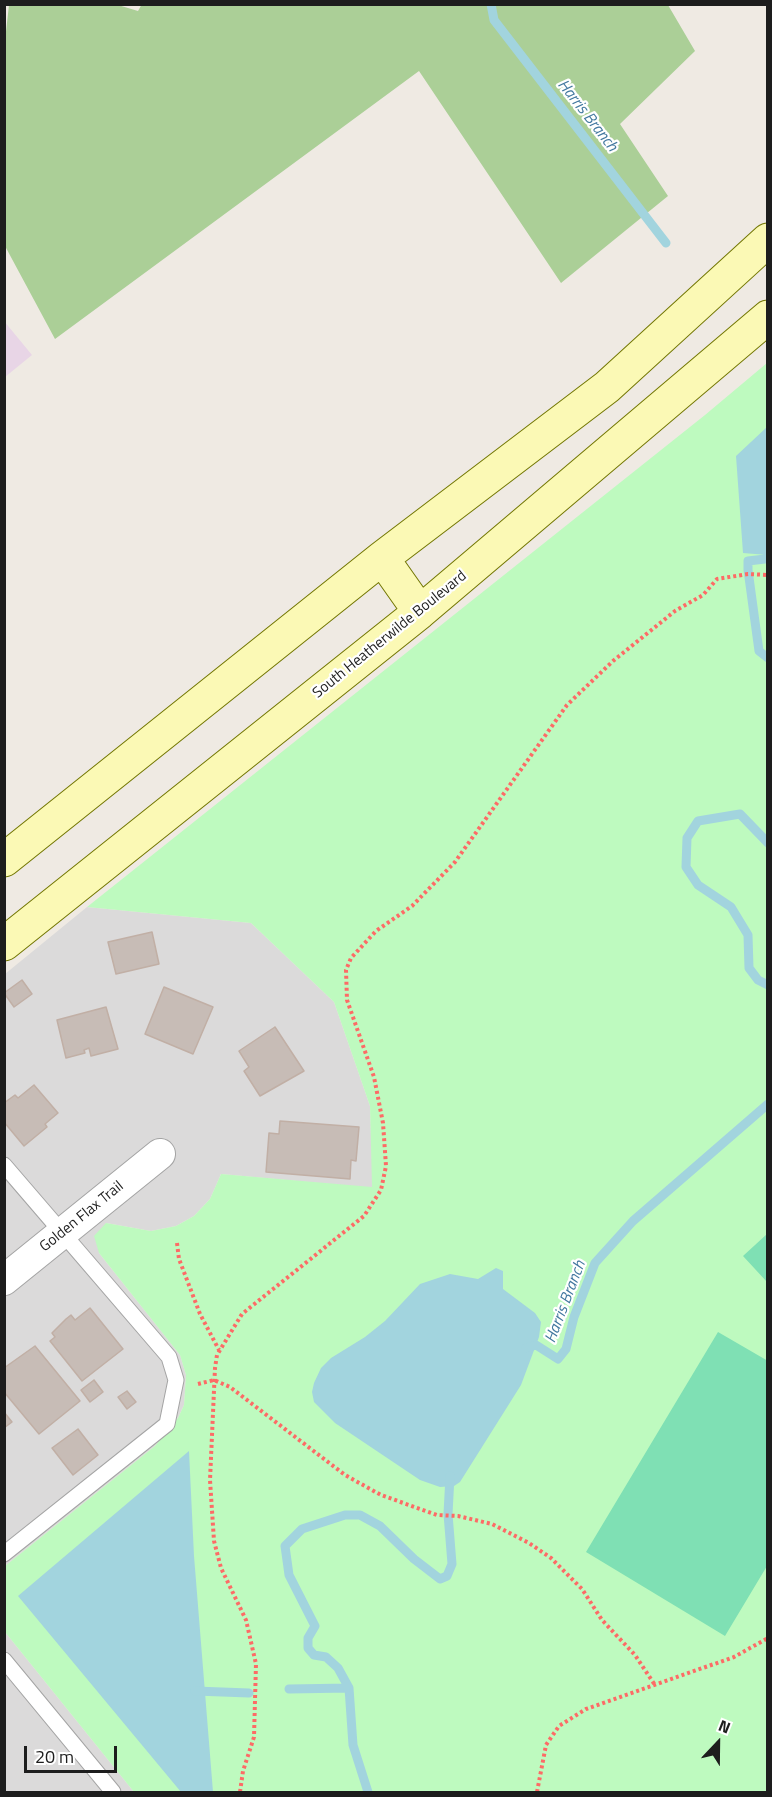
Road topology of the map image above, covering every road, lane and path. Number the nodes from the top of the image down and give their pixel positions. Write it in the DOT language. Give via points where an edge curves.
graph roads {
  1 [pos="768,240"];
  2 [pos="768,317"];
  3 [pos="382,558"];
  4 [pos="768,575"];
  5 [pos="420,612"];
  6 [pos="4,860"];
  7 [pos="4,944"];
  8 [pos="160,1154"];
  9 [pos="4,1165"];
  10 [pos="62,1234"];
  11 [pos="177,1243"];
  12 [pos="4,1280"];
  13 [pos="220,1351"];
  14 [pos="214,1380"];
  15 [pos="194,1384"];
  16 [pos="4,1554"];
  17 [pos="768,1638"];
  18 [pos="4,1660"];
  19 [pos="655,1684"];
  20 [pos="113,1792"];
  21 [pos="240,1792"];
  22 [pos="537,1792"];
  1 -- 3 [label="main road" via="607,387"];
  2 -- 5 [label="main road, South Heatherwilde Boulevard"];
  3 -- 5 [label="main road"];
  3 -- 6 [label="main road"];
  4 -- 13 [label="path" via="717,579 703,595 675,611 613,662 567,705 455,862 412,906 376,930 351,958 346,970 347,1000 374,1077 383,1123 386,1166 381,1190 364,1216 242,1314"];
  5 -- 7 [label="main road, South Heatherwilde Boulevard"];
  8 -- 10 [label="street, Golden Flax Trail"];
  9 -- 10 [label="lane"];
  10 -- 12 [label="street, Golden Flax Trail"];
  10 -- 16 [label="lane" via="168,1357 177,1380 167,1424"];
  11 -- 13 [label="path" via="179,1259 200,1314"];
  13 -- 14 [label="path"];
  14 -- 15 [label="path"];
  14 -- 19 [label="path" via="240,1393 345,1475 381,1495 437,1515 485,1522 512,1533 551,1558 582,1589 602,1620 635,1655"];
  14 -- 21 [label="path" via="210,1480 214,1542 221,1568 246,1620 256,1664 254,1737"];
  17 -- 19 [label="path" via="734,1657"];
  18 -- 20 [label="lane"];
  19 -- 22 [label="path" via="586,1709 559,1726 546,1745"];
}
